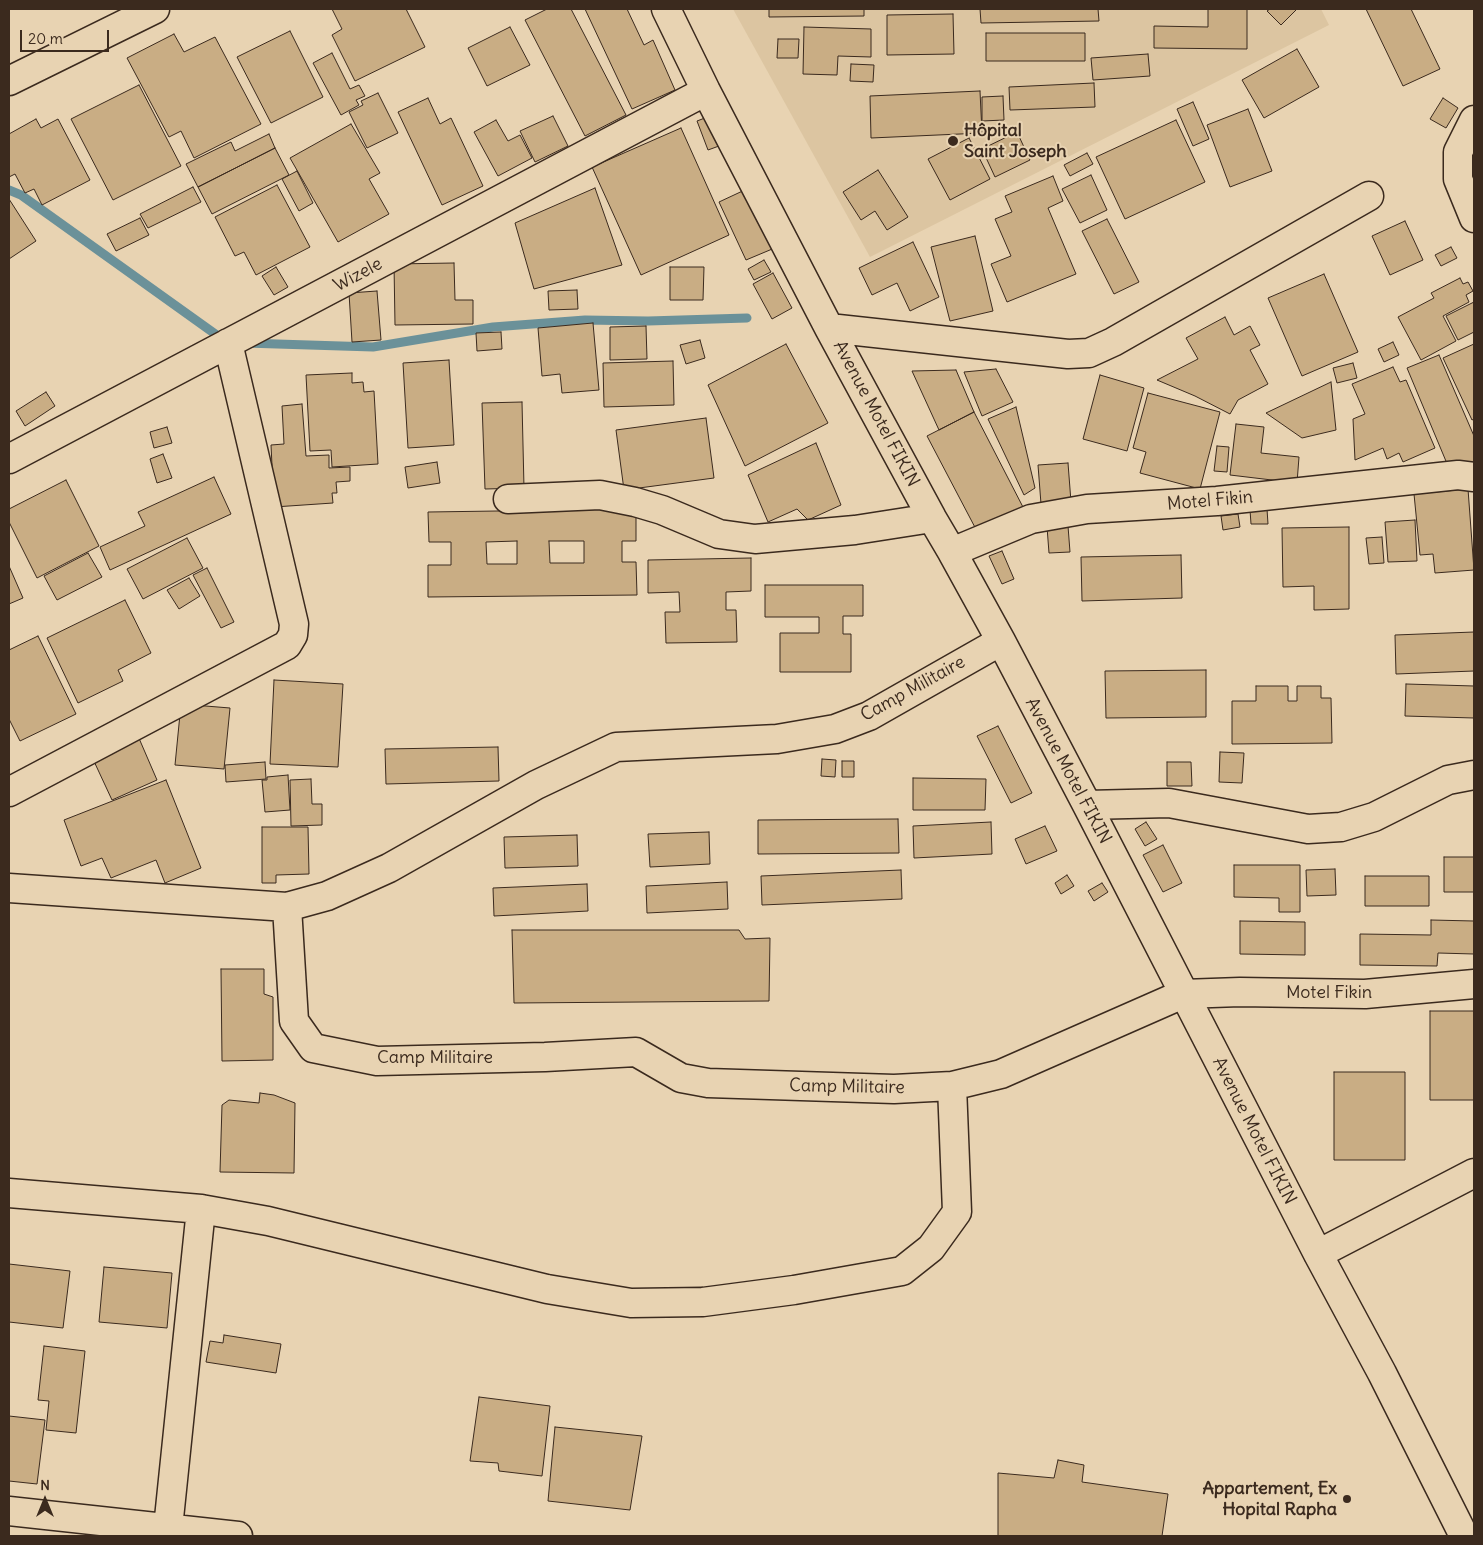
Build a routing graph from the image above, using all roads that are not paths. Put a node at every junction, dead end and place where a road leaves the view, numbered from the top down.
1 (155, 9) edge
2 (666, 9) edge
3 (9, 81) edge
4 (706, 91) junction
5 (1474, 120) edge
6 (1369, 196) dead end
7 (1474, 218) edge
8 (829, 328) junction
9 (228, 343) junction
10 (9, 459) edge
11 (1474, 477) edge
12 (508, 499) dead end
13 (932, 518) junction
14 (952, 552) junction
15 (1001, 641) junction
16 (1474, 775) edge
17 (9, 792) edge
18 (1087, 805) junction
19 (9, 888) edge
20 (287, 907) junction
21 (1474, 984) edge
22 (1184, 994) junction
23 (952, 1086) junction
24 (1474, 1173) edge
25 (9, 1193) edge
26 (201, 1209) junction
27 (1318, 1254) junction
28 (9, 1511) edge
29 (168, 1528) junction
30 (1465, 1528) edge
31 (238, 1536) edge

1 - 3 street
2 - 4 street, Avenue Motel FIKIN
4 - 8 street, Avenue Motel FIKIN
4 - 9 street, Wizele
5 - 7 street
6 - 8 street
8 - 13 street, Avenue Motel FIKIN
9 - 10 street, Wizele
9 - 17 street
11 - 14 street, Motel Fikin
12 - 13 street
13 - 14 street, Avenue Motel FIKIN
14 - 15 street, Avenue Motel FIKIN
15 - 18 street, Avenue Motel FIKIN
15 - 20 street, Camp Militaire
16 - 18 street
18 - 22 street, Avenue Motel FIKIN
19 - 20 street
20 - 23 street, Camp Militaire
21 - 22 street, Motel Fikin
22 - 23 street, Camp Militaire
22 - 27 street, Avenue Motel FIKIN
23 - 26 street
24 - 27 street
25 - 26 street
26 - 29 street
27 - 30 street, Avenue Motel FIKIN
28 - 29 street
29 - 31 street

